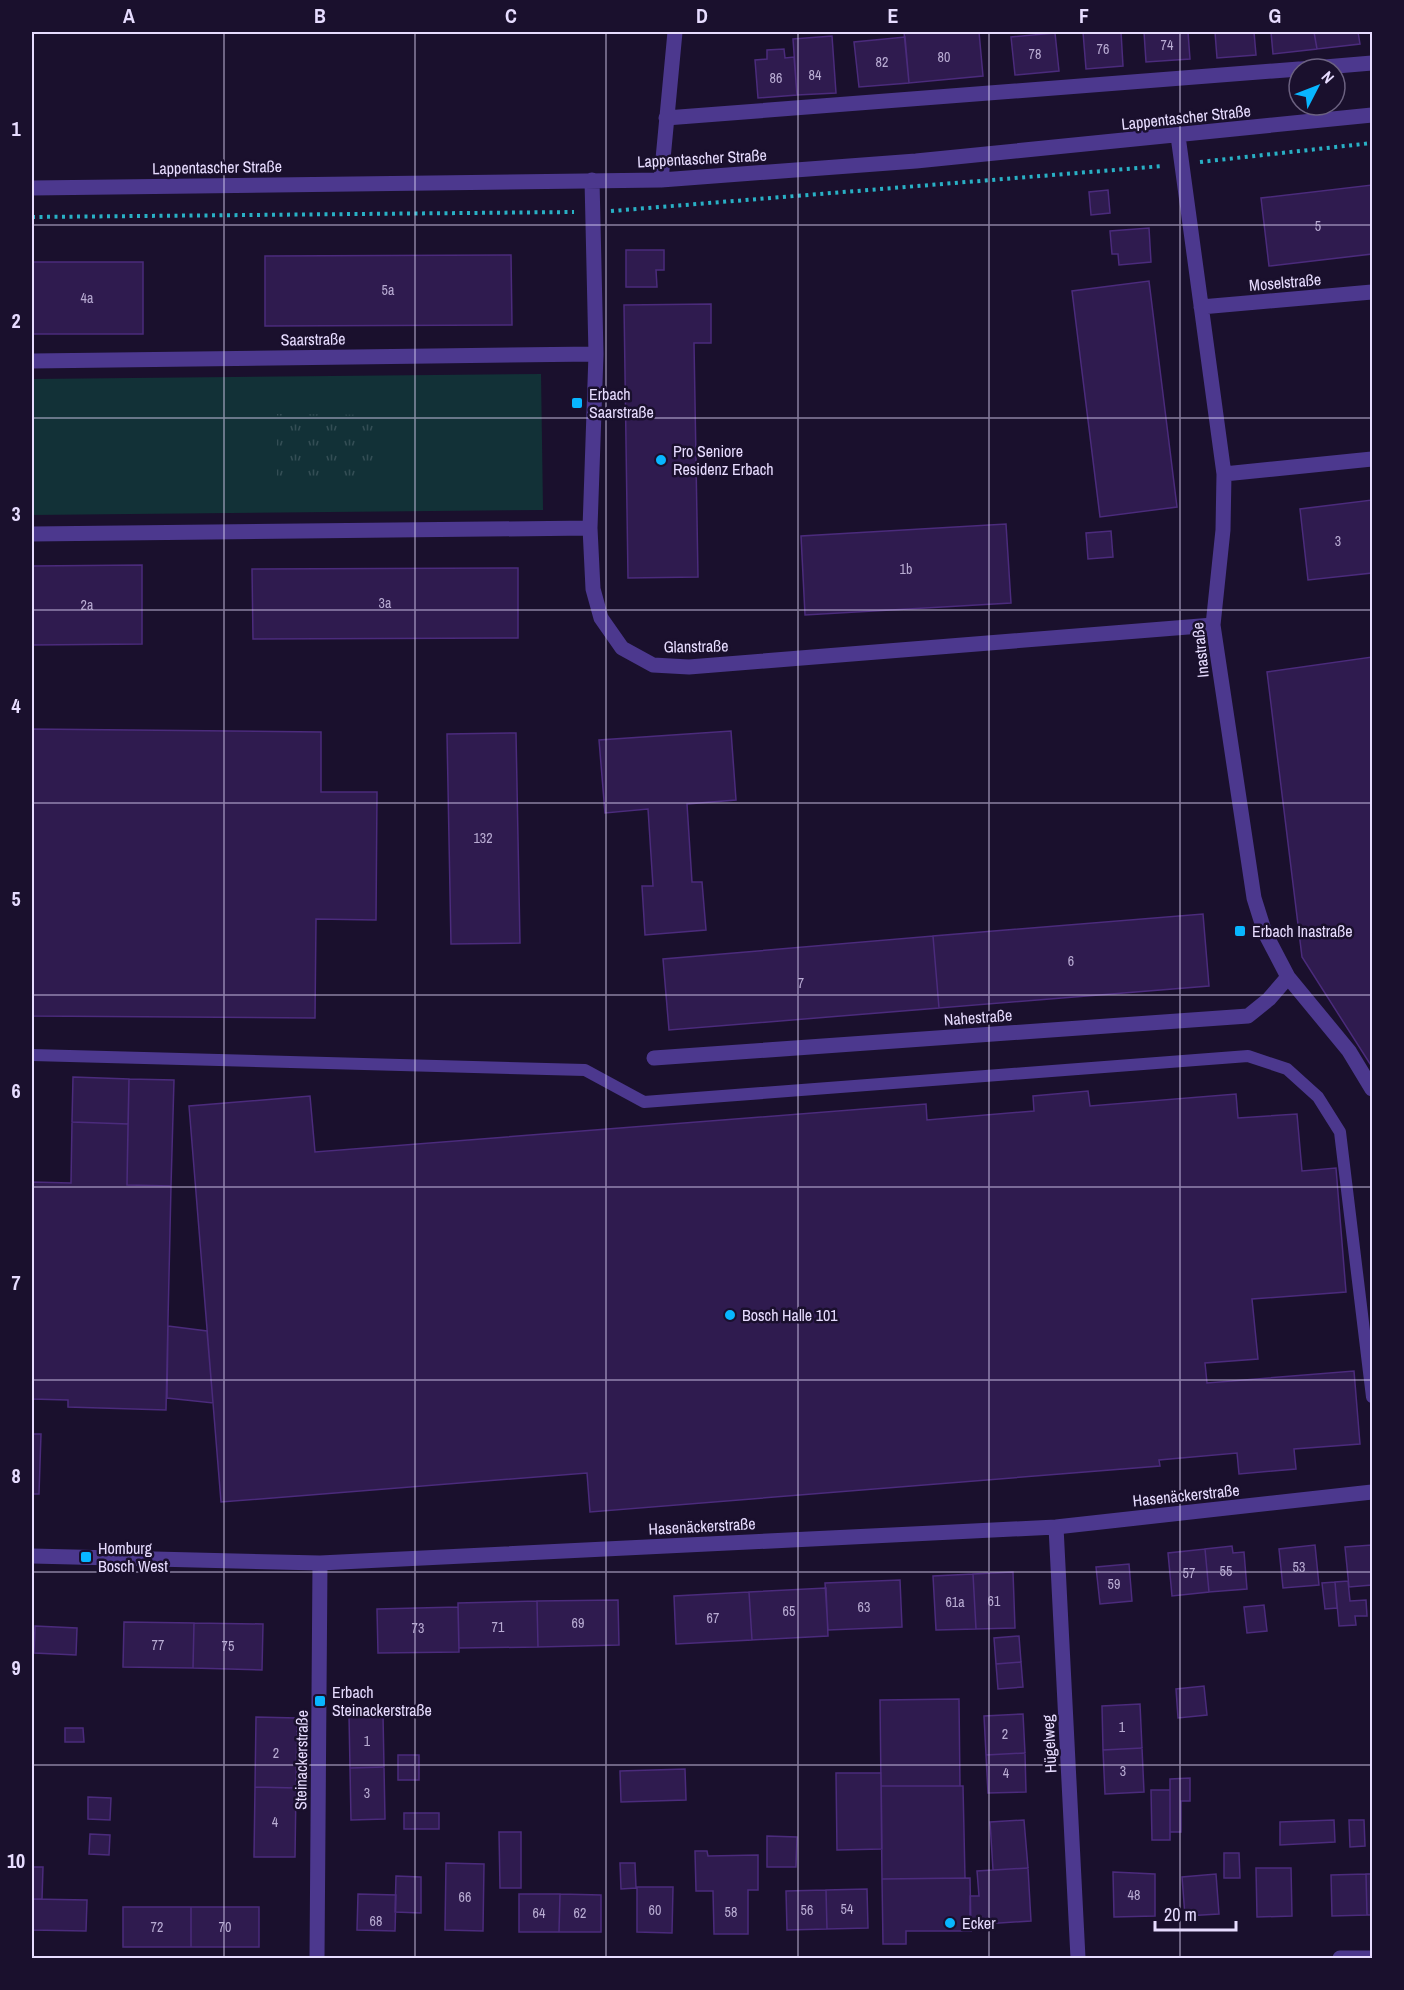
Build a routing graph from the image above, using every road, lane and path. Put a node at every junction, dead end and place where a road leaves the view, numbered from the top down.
1 (675, 32) edge
2 (1372, 63) edge
3 (1347, 65) edge
4 (1287, 70) edge
5 (1372, 115) edge
6 (666, 118) junction
7 (1178, 136) junction
8 (592, 180) junction
9 (661, 180) junction
10 (32, 188) edge
11 (1372, 292) edge
12 (1201, 307) junction
13 (596, 354) junction
14 (32, 361) edge
15 (1372, 459) edge
16 (1224, 474) junction
17 (590, 528) junction
18 (32, 534) edge
19 (1214, 625) junction
20 (1288, 977) junction
21 (32, 1055) edge
22 (654, 1058) dead end
23 (1372, 1089) edge
24 (1372, 1397) edge
25 (1372, 1492) edge
26 (1056, 1527) junction
27 (32, 1556) edge
28 (320, 1563) junction
29 (1372, 1958) edge
30 (317, 1959) edge
31 (1078, 1959) edge
32 (1340, 1959) edge

1 - 6 street
2 - 3 street
4 - 6 street
5 - 7 street, Lappentascher Straße
6 - 9 street
7 - 9 street, Lappentascher Straße
7 - 12 street, Inastraße
8 - 9 street, Lappentascher Straße
8 - 10 street, Lappentascher Straße
8 - 13 street, Glanstraße
11 - 12 street, Moselstraße
12 - 16 street, Inastraße
13 - 14 street, Saarstraße
13 - 17 street, Glanstraße
15 - 16 street
16 - 19 street, Inastraße
17 - 18 street
17 - 19 street, Glanstraße
19 - 20 street, Inastraße
20 - 22 street, Nahestraße
20 - 23 street, Inastraße
21 - 24 lane
25 - 26 street, Hasenäckerstraße
26 - 28 street, Hasenäckerstraße
26 - 31 street, Hügelweg
27 - 28 street, Hasenäckerstraße
28 - 30 street, Steinackerstraße
29 - 32 street

